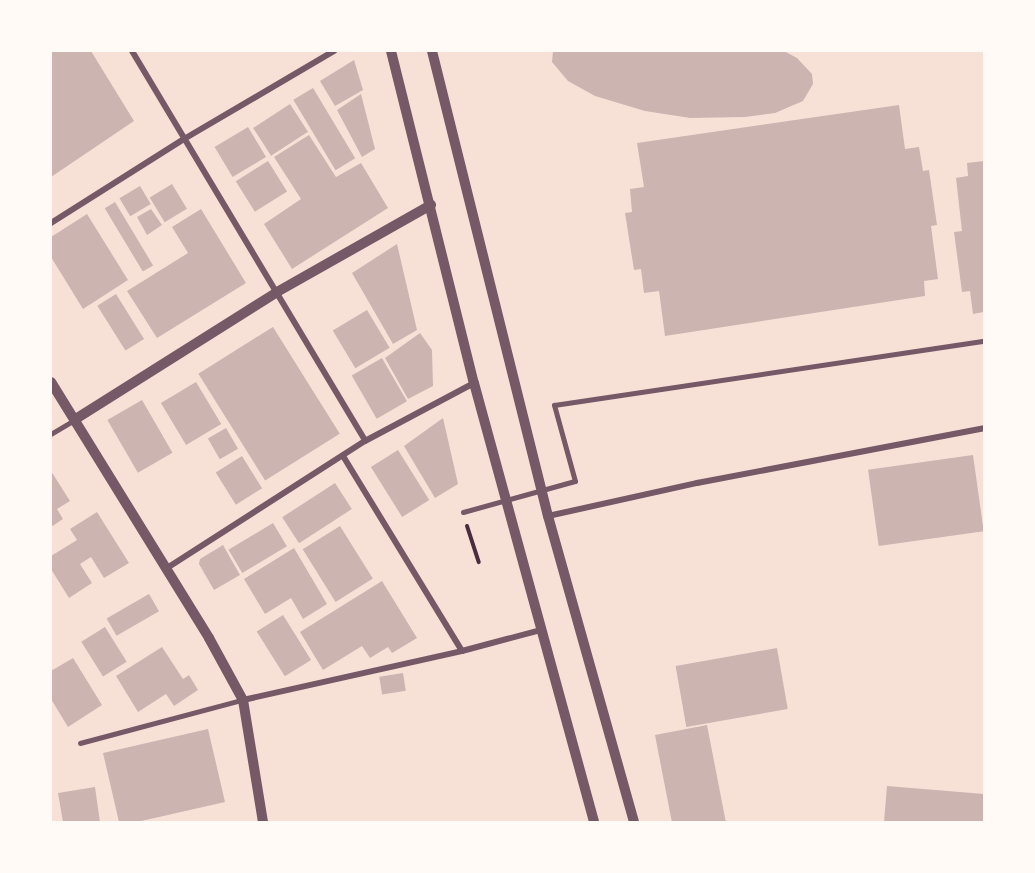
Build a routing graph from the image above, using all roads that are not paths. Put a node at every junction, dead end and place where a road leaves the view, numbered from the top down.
1 (132, 51) edge
2 (334, 51) edge
3 (391, 51) edge
4 (432, 51) edge
5 (184, 139) junction
6 (431, 206) junction
7 (51, 223) edge
8 (277, 292) junction
9 (981, 341) dead end
10 (51, 382) edge
11 (474, 383) junction
12 (74, 420) junction
13 (984, 428) edge
14 (51, 434) edge
15 (365, 441) junction
16 (343, 456) junction
17 (463, 512) road end
18 (548, 516) junction
19 (167, 568) junction
20 (541, 630) junction
21 (462, 651) junction
22 (243, 700) junction
23 (80, 742) dead end
24 (263, 822) edge
25 (594, 822) edge
26 (634, 822) edge

1 - 5 street
2 - 5 street
3 - 6 street
4 - 18 street
5 - 7 street
5 - 8 street
6 - 8 street
6 - 11 street
8 - 12 street
8 - 15 street
9 - 17 street
10 - 12 street
11 - 15 street
11 - 20 street
12 - 14 lane
12 - 19 street
13 - 18 street
15 - 16 street
16 - 19 street
16 - 21 street
18 - 26 street
19 - 22 street
20 - 21 street
20 - 25 street
21 - 22 street
22 - 23 lane
22 - 24 street

